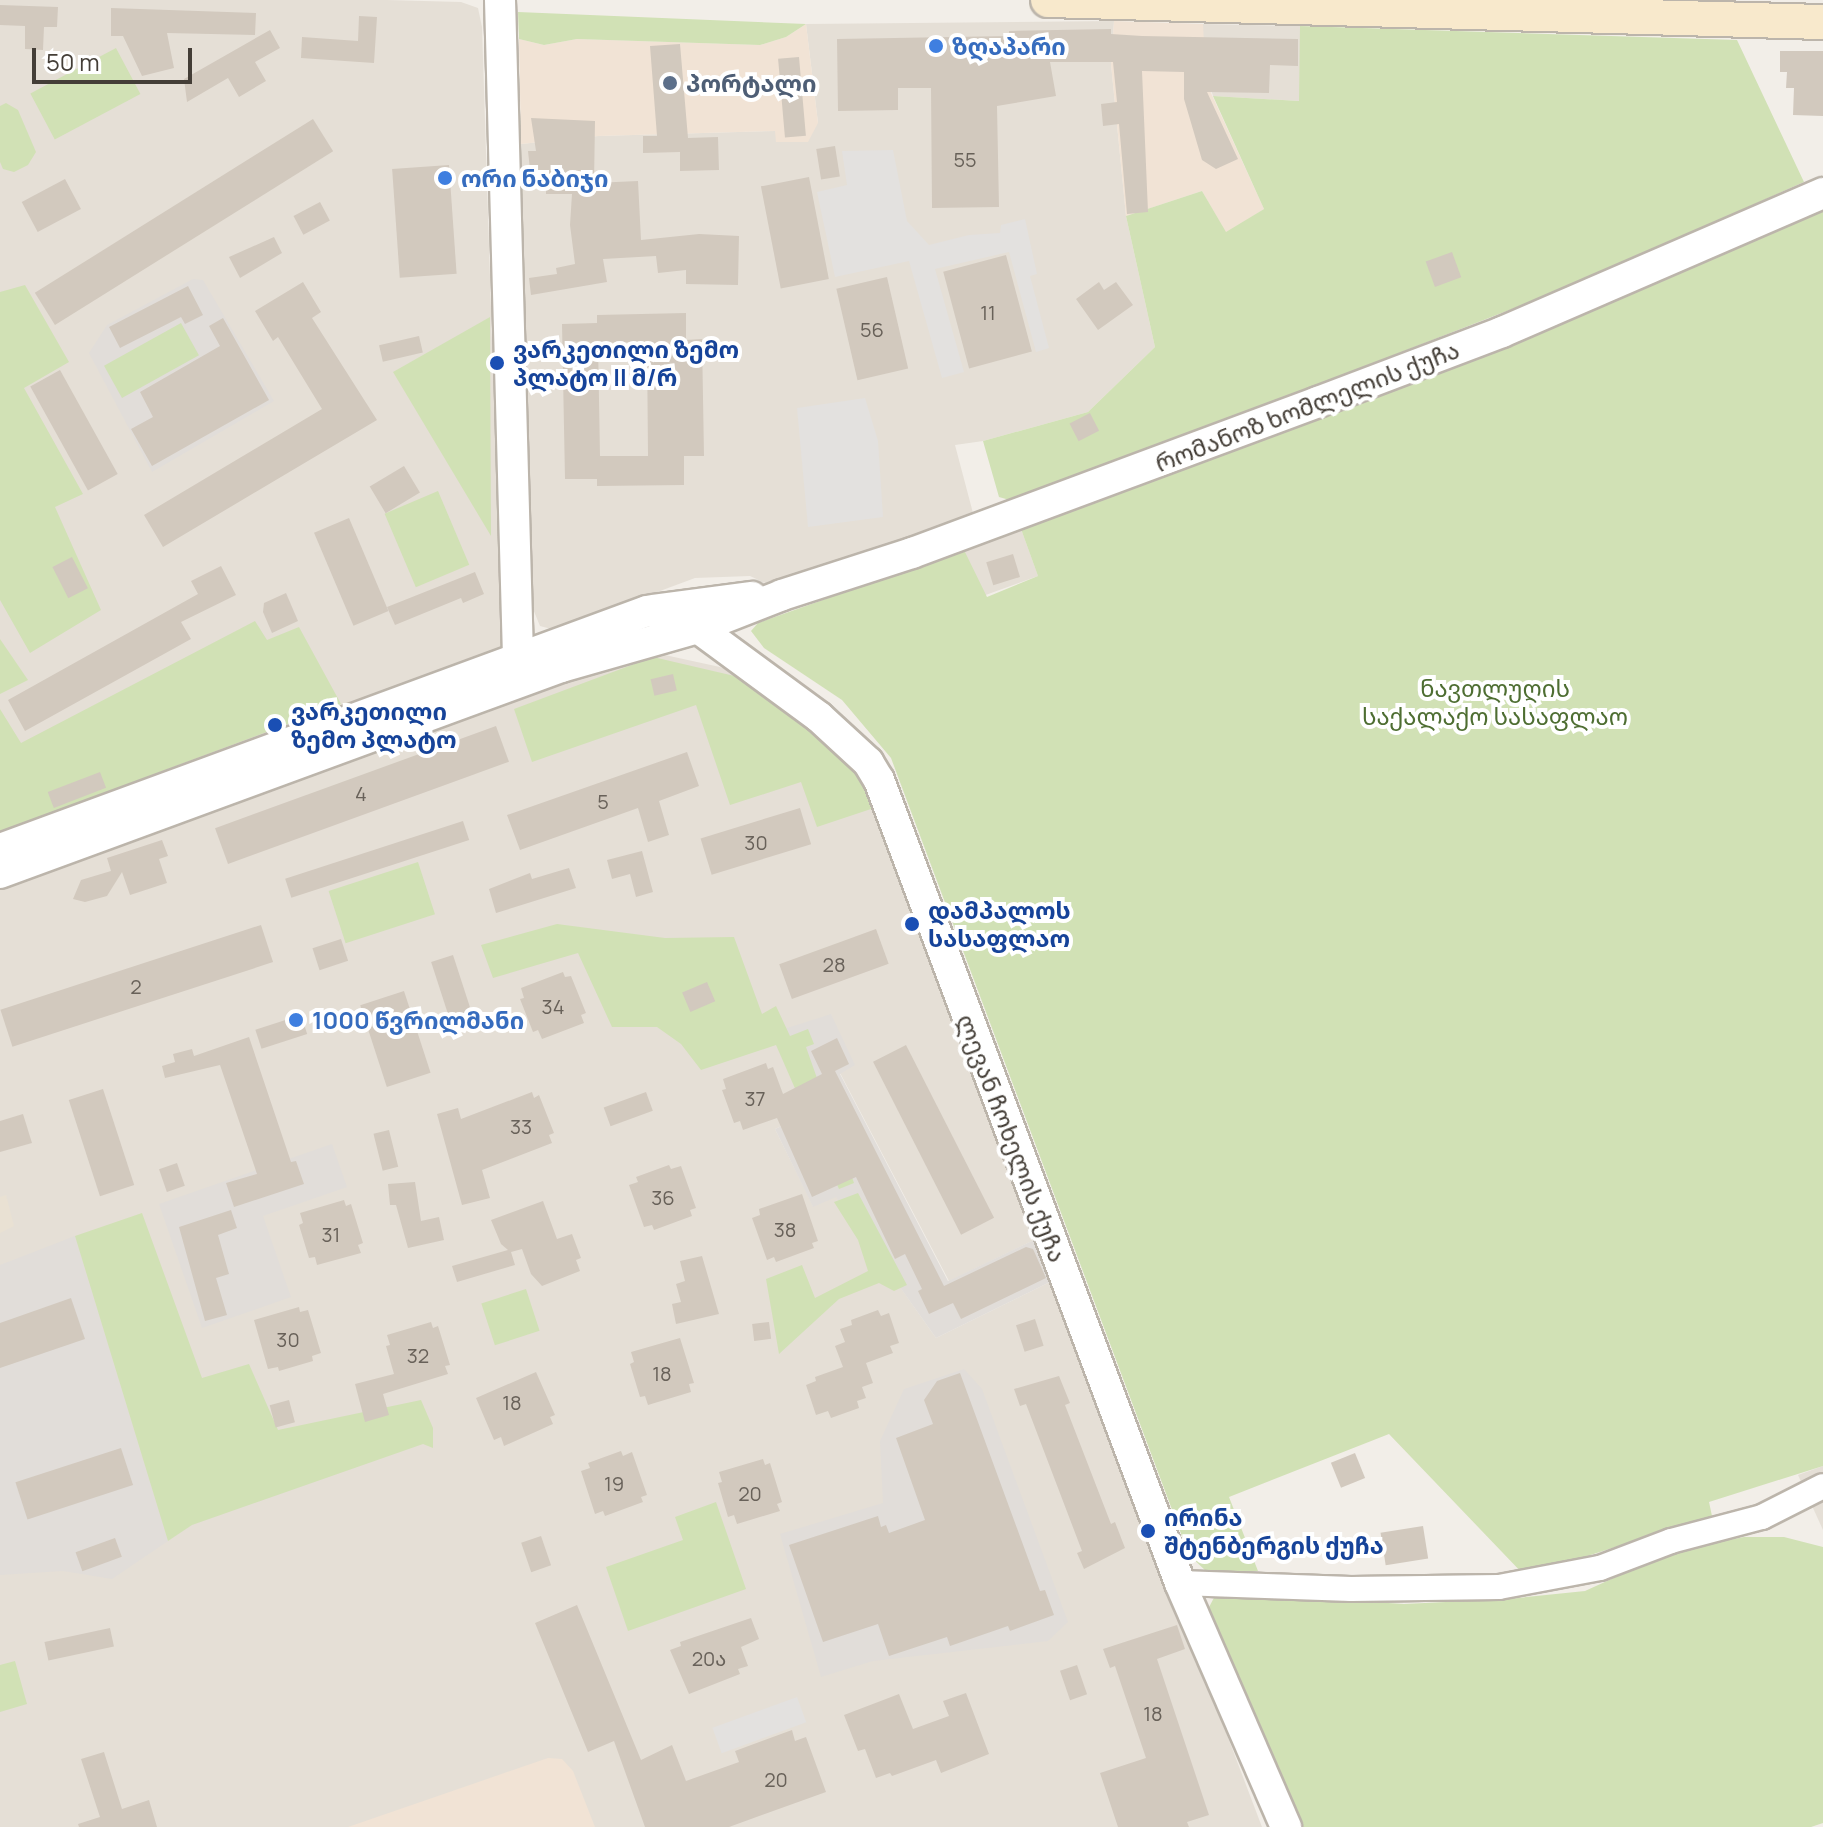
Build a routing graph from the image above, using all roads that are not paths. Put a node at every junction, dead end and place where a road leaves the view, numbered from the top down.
1 (500, 0) edge
2 (1048, 0) edge
3 (1823, 22) edge
4 (1823, 193) edge
5 (782, 595) junction
6 (723, 599) junction
7 (647, 611) junction
8 (698, 628) junction
9 (522, 668) junction
10 (0, 849) edge
11 (0, 873) edge
12 (1823, 1486) edge
13 (1180, 1583) junction
14 (1251, 1753) junction
15 (1269, 1827) edge
16 (1286, 1827) edge

1 - 9 street
2 - 3 main road
4 - 5 street, რომანოზ ხომლელის ქუჩა
5 - 6 street, რომანოზ ხომლელის ქუჩა
5 - 8 street, რომანოზ ხომლელის ქუჩა
6 - 7 street, რომანოზ ხომლელის ქუჩა
6 - 8 street
7 - 8 street
7 - 9 street, რომანოზ ხომლელის ქუჩა
8 - 9 street, რომანოზ ხომლელის ქუჩა
8 - 13 street, ლევან ჩოხელის ქუჩა
9 - 10 street, რომანოზ ხომლელის ქუჩა
9 - 11 street, რომანოზ ხომლელის ქუჩა
12 - 13 street
13 - 14 street, ლევან ჩოხელის ქუჩა
14 - 15 street, ლევან ჩოხელის ქუჩა
14 - 16 street, ლევან ჩოხელის ქუჩა

